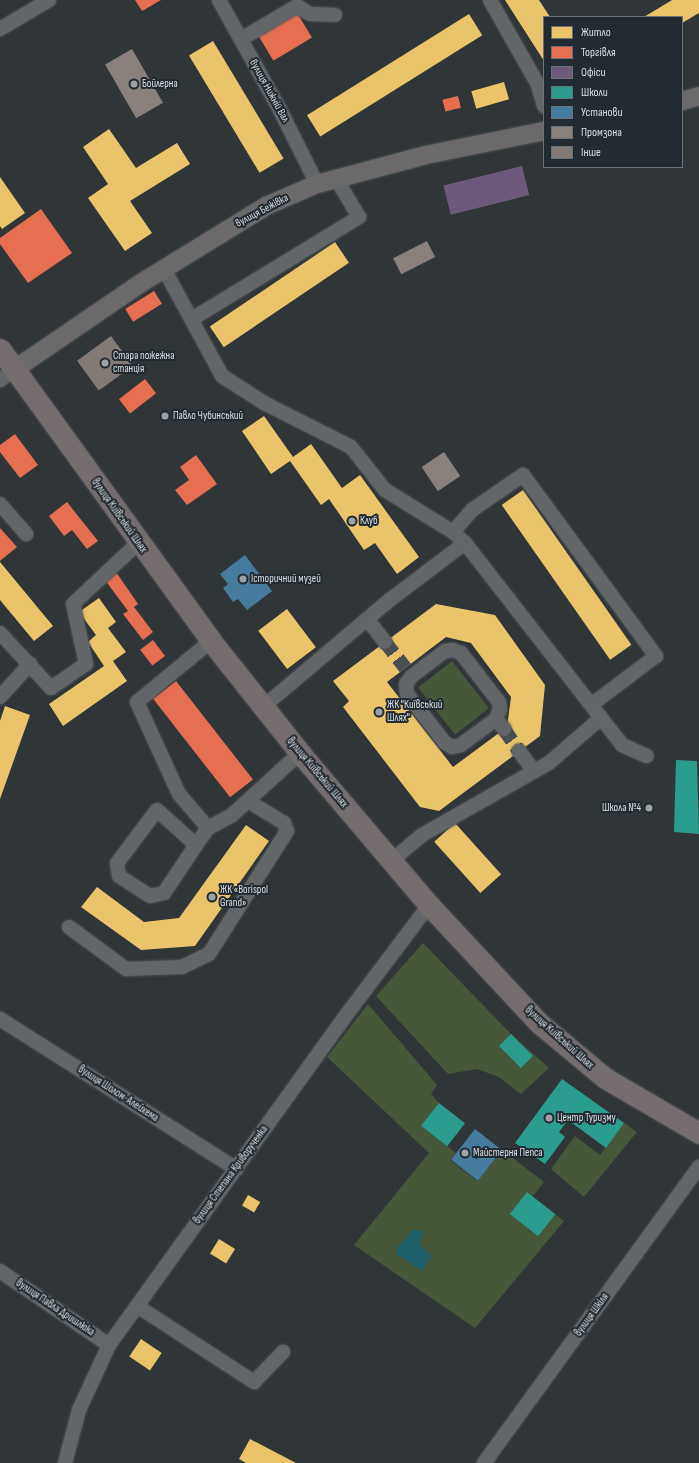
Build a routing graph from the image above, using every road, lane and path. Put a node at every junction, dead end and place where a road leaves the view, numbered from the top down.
1 (49, 0) edge
2 (218, 0) edge
3 (490, 0) edge
4 (335, 15) dead end
5 (0, 29) edge
6 (241, 39) junction
7 (699, 96) edge
8 (683, 101) edge
9 (543, 102) edge
10 (543, 131) edge
11 (337, 180) junction
12 (316, 184) junction
13 (164, 269) junction
14 (192, 319) junction
15 (0, 348) edge
16 (7, 375) edge
17 (0, 504) edge
18 (453, 532) junction
19 (26, 534) dead end
20 (138, 543) junction
21 (465, 543) junction
22 (367, 619) junction
23 (0, 633) edge
24 (211, 641) junction
25 (385, 642) tunnel mouth
26 (30, 664) junction
27 (0, 697) edge
28 (591, 705) junction
29 (263, 707) junction
30 (601, 718) junction
31 (500, 724) joint
32 (519, 751) tunnel mouth
33 (300, 753) junction
34 (647, 756) dead end
35 (534, 771) junction
36 (248, 801) junction
37 (208, 828) junction
38 (196, 845) junction
39 (390, 861) junction
40 (429, 905) junction
41 (69, 927) dead end
42 (0, 1019) edge
43 (699, 1137) edge
44 (699, 1167) edge
45 (236, 1169) junction
46 (0, 1271) edge
47 (137, 1306) junction
48 (109, 1345) junction
49 (283, 1352) dead end
50 (65, 1463) edge
51 (484, 1463) edge

1 - 5 street
2 - 6 street, вулиця Нижній Вал
3 - 9 street
4 - 6 street
6 - 12 street, вулиця Нижній Вал
7 - 8 main road
10 - 11 main road, вулиця Бежівка
11 - 12 main road, вулиця Бежівка
11 - 14 street
12 - 13 main road, вулиця Бежівка
13 - 14 street
13 - 16 main road, вулиця Бежівка
14 - 18 street
15 - 16 highway, вулиця Київський Шлях
16 - 20 highway, вулиця Київський Шлях
17 - 19 street
18 - 21 street
18 - 28 street
20 - 24 highway, вулиця Київський Шлях
20 - 26 street
21 - 22 street
21 - 28 street
22 - 25 street
22 - 29 street
23 - 26 street
24 - 29 highway, вулиця Київський Шлях
24 - 37 street
26 - 27 street
28 - 30 street
29 - 33 highway, вулиця Київський Шлях
30 - 34 street
30 - 35 street
31 - 31 street
32 - 35 street
33 - 36 street
33 - 39 highway, вулиця Київський Шлях
35 - 39 street
36 - 37 street
36 - 41 street
37 - 38 street
38 - 38 street
39 - 40 highway, вулиця Київський Шлях
40 - 43 highway, вулиця Київський Шлях
40 - 45 street, вулиця Степана Криворученка
42 - 45 street, вулиця Шолом-Алейхема
44 - 51 street, вулиця Шкіля
45 - 47 street, вулиця Степана Криворученка
46 - 48 street, вулиця Павла Дришлюка
47 - 48 street, вулиця Степана Криворученка
47 - 49 street
48 - 50 street, вулиця Степана Криворученка

